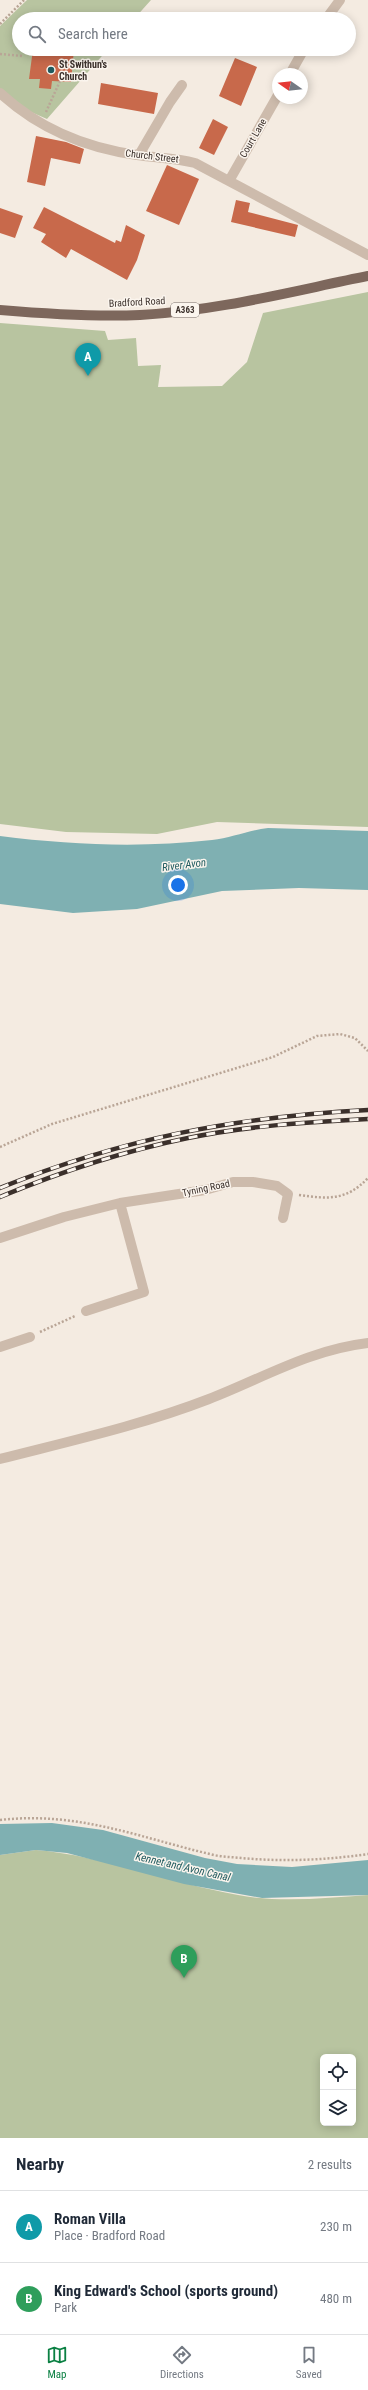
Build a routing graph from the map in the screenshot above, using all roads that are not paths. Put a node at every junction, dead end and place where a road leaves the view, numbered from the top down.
1 (340, 0) edge
2 (331, 12) edge
3 (300, 56) edge
4 (293, 68) edge
5 (182, 85) dead end
6 (0, 93) edge
7 (273, 104) edge
8 (139, 155) junction
9 (229, 181) junction
10 (368, 255) edge
11 (368, 276) edge
12 (0, 310) edge
13 (120, 1203) junction
14 (283, 1218) dead end
15 (0, 1238) edge
16 (86, 1311) road end
17 (30, 1337) road end
18 (368, 1343) edge
19 (0, 1347) edge
20 (0, 1459) edge

1 - 2 street
3 - 4 street
5 - 8 street
6 - 8 street, Church Street
7 - 9 street, Court Lane
8 - 9 street, Church Street
9 - 10 street, Church Street
11 - 12 main road, Bradford Road / A363
13 - 14 street, Tyning Road
13 - 15 street, Tyning Road
13 - 16 street
17 - 19 street
18 - 20 street

